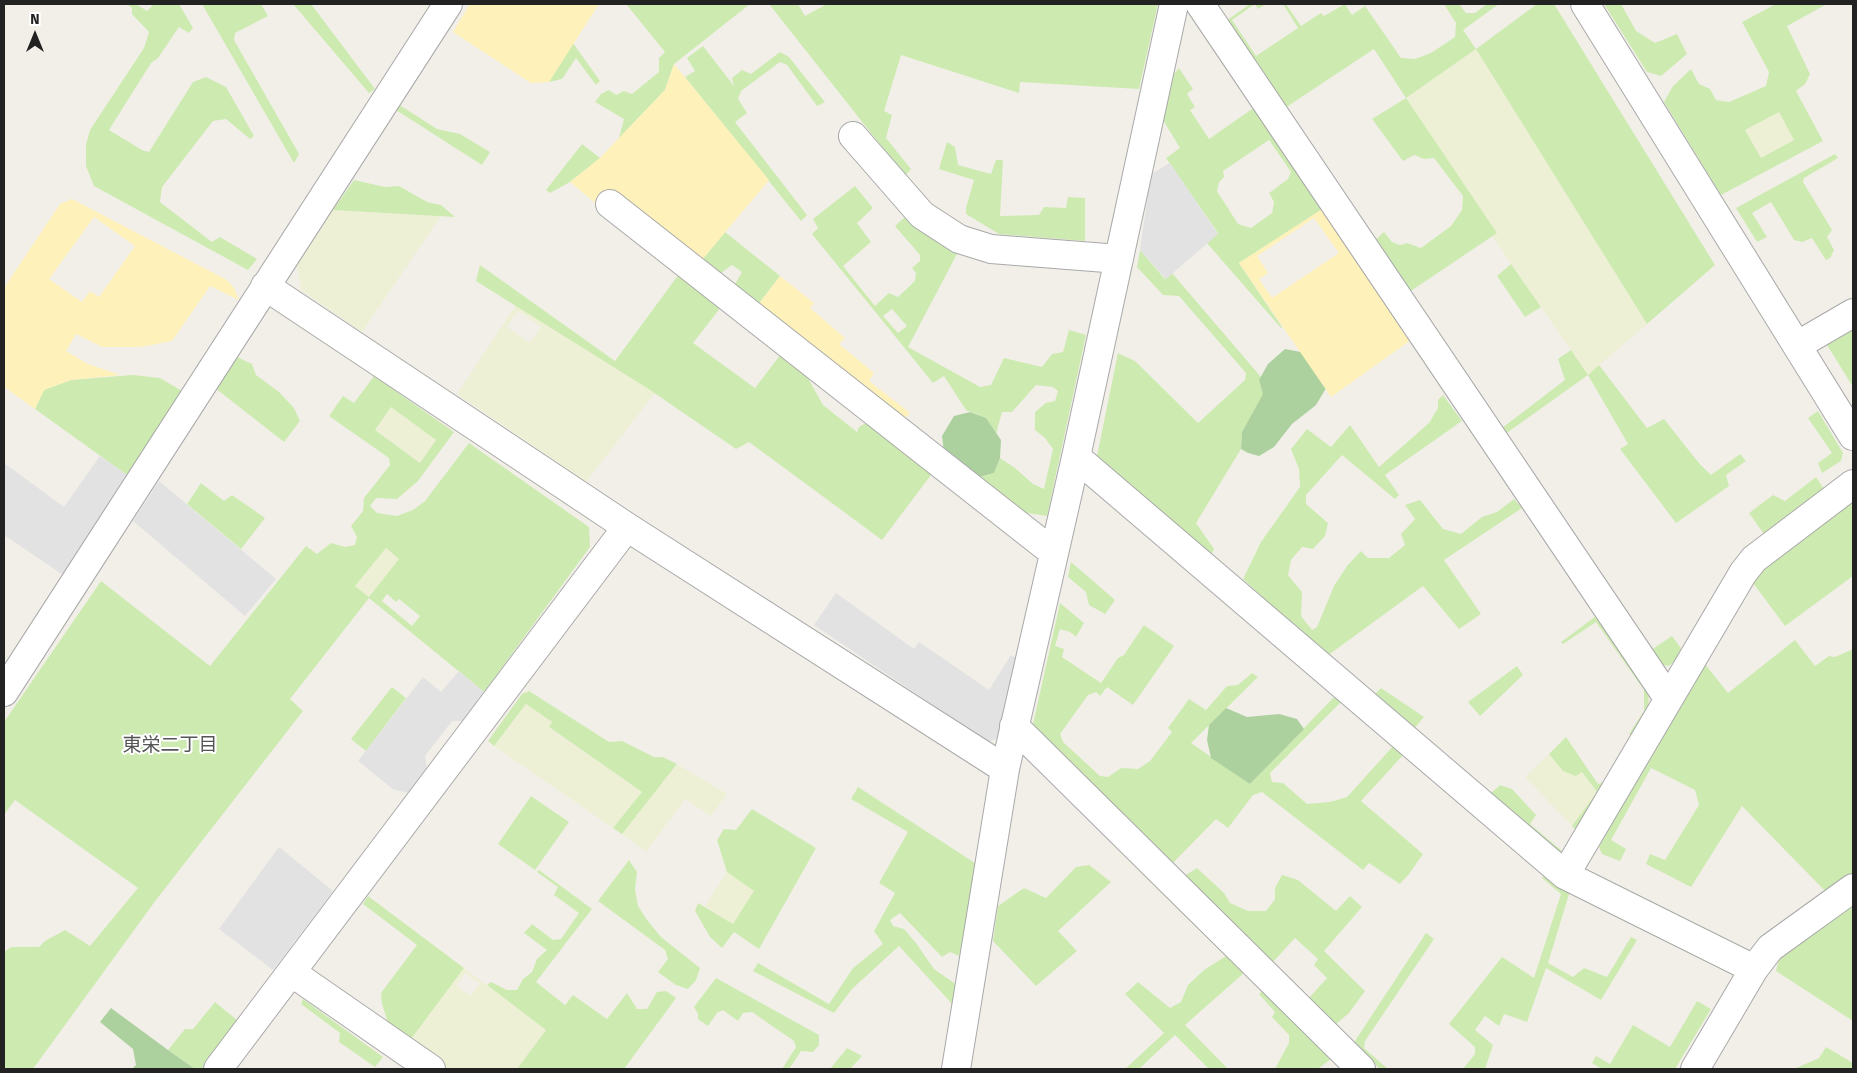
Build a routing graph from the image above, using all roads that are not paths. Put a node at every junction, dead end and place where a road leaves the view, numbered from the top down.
1 (448, 4) edge
2 (1174, 4) edge
3 (1200, 4) edge
4 (1585, 4) edge
5 (853, 136) dead end
6 (610, 204) dead end
7 (1119, 259) junction
8 (265, 286) junction
9 (1853, 313) edge
10 (1798, 345) junction
11 (1853, 436) edge
12 (1076, 457) junction
13 (1853, 484) edge
14 (628, 527) junction
15 (1054, 553) junction
16 (4, 692) edge
17 (1668, 698) junction
18 (1014, 726) junction
19 (1006, 769) junction
20 (1565, 875) junction
21 (1853, 888) edge
22 (1754, 969) junction
23 (291, 972) junction
24 (218, 1069) edge
25 (431, 1069) edge
26 (956, 1069) edge
27 (1361, 1069) edge
28 (1695, 1069) edge

1 - 8 street
2 - 7 street
3 - 17 street
4 - 10 street
5 - 7 street
6 - 15 street
7 - 12 street
8 - 14 street
8 - 16 street
9 - 10 street
10 - 11 street
12 - 15 street
12 - 20 street
13 - 17 street
14 - 19 street
14 - 23 street
15 - 18 street
17 - 20 street
18 - 19 street
18 - 27 street
19 - 26 street
20 - 22 street
21 - 22 street
22 - 28 street
23 - 24 street
23 - 25 street

